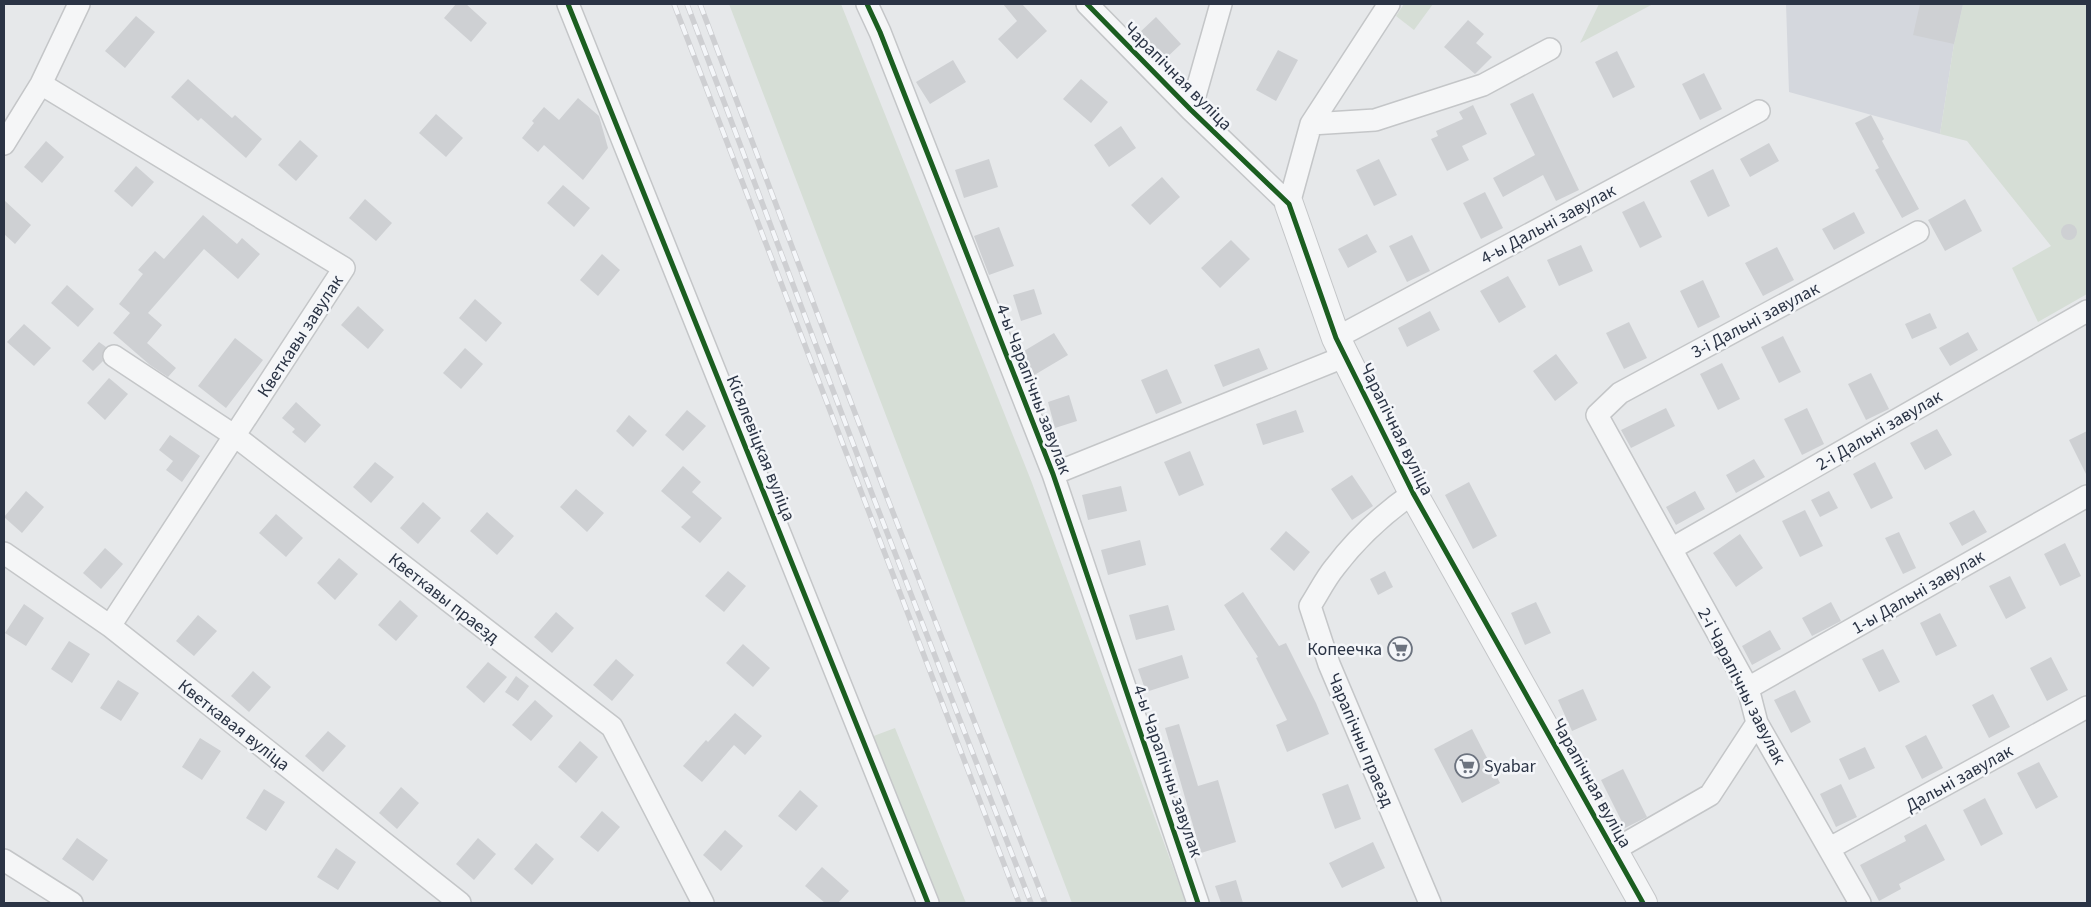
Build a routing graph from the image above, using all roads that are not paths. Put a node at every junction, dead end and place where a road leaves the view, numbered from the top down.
1 (79, 4) edge
2 (568, 4) edge
3 (866, 4) edge
4 (1087, 4) edge
5 (1221, 4) edge
6 (1389, 4) edge
7 (1550, 49) dead end
8 (41, 84) junction
9 (1191, 110) junction
10 (1759, 111) dead end
11 (1311, 124) junction
12 (4, 144) edge
13 (1289, 204) junction
14 (1918, 232) dead end
15 (2087, 311) edge
16 (1341, 347) junction
17 (114, 356) dead end
18 (1597, 415) joint
19 (235, 436) junction
20 (1052, 474) junction
21 (1413, 493) junction
22 (2087, 496) edge
23 (1671, 549) junction
24 (4, 553) edge
25 (110, 626) junction
26 (1748, 688) junction
27 (2087, 707) edge
28 (1758, 723) junction
29 (1830, 848) junction
30 (1614, 850) junction
31 (4, 860) edge
32 (72, 903) edge
33 (460, 903) edge
34 (703, 903) edge
35 (928, 903) edge
36 (1198, 903) edge
37 (1430, 903) edge
38 (1643, 903) edge
39 (1860, 903) edge

1 - 8 street
2 - 35 street, Кісялевіцкая вуліца
3 - 20 street, 4-ы Чарапічны завулак
4 - 9 street, Чарапічная вуліца
5 - 9 street
6 - 11 street
7 - 11 street
8 - 12 street
8 - 19 street, Кветкавы завулак
9 - 13 street, Чарапічная вуліца
10 - 16 street, 4-ы Дальні завулак
11 - 13 street
13 - 16 street, Чарапічная вуліца
14 - 18 street, 3-і Дальні завулак
15 - 23 street, 2-і Дальні завулак
16 - 20 street, 4-ы Чарапічны завулак
16 - 21 street, Чарапічная вуліца
17 - 19 street, Кветкавы праезд
18 - 23 street, 2-і Чарапічны завулак
19 - 25 street, Кветкавы завулак
19 - 34 street, Кветкавы праезд
20 - 36 street, 4-ы Чарапічны завулак
21 - 30 street, Чарапічная вуліца
21 - 37 street, Чарапічны праезд
22 - 26 street, 1-ы Дальні завулак
23 - 26 street, 2-і Чарапічны завулак
24 - 25 street, Кветкавая вуліца
25 - 33 street, Кветкавая вуліца
26 - 28 street, 2-і Чарапічны завулак
27 - 29 street, Дальні завулак
28 - 29 street, 2-і Чарапічны завулак
28 - 30 street
29 - 39 street, 2-і Чарапічны завулак
30 - 38 street, Чарапічная вуліца
31 - 32 street

